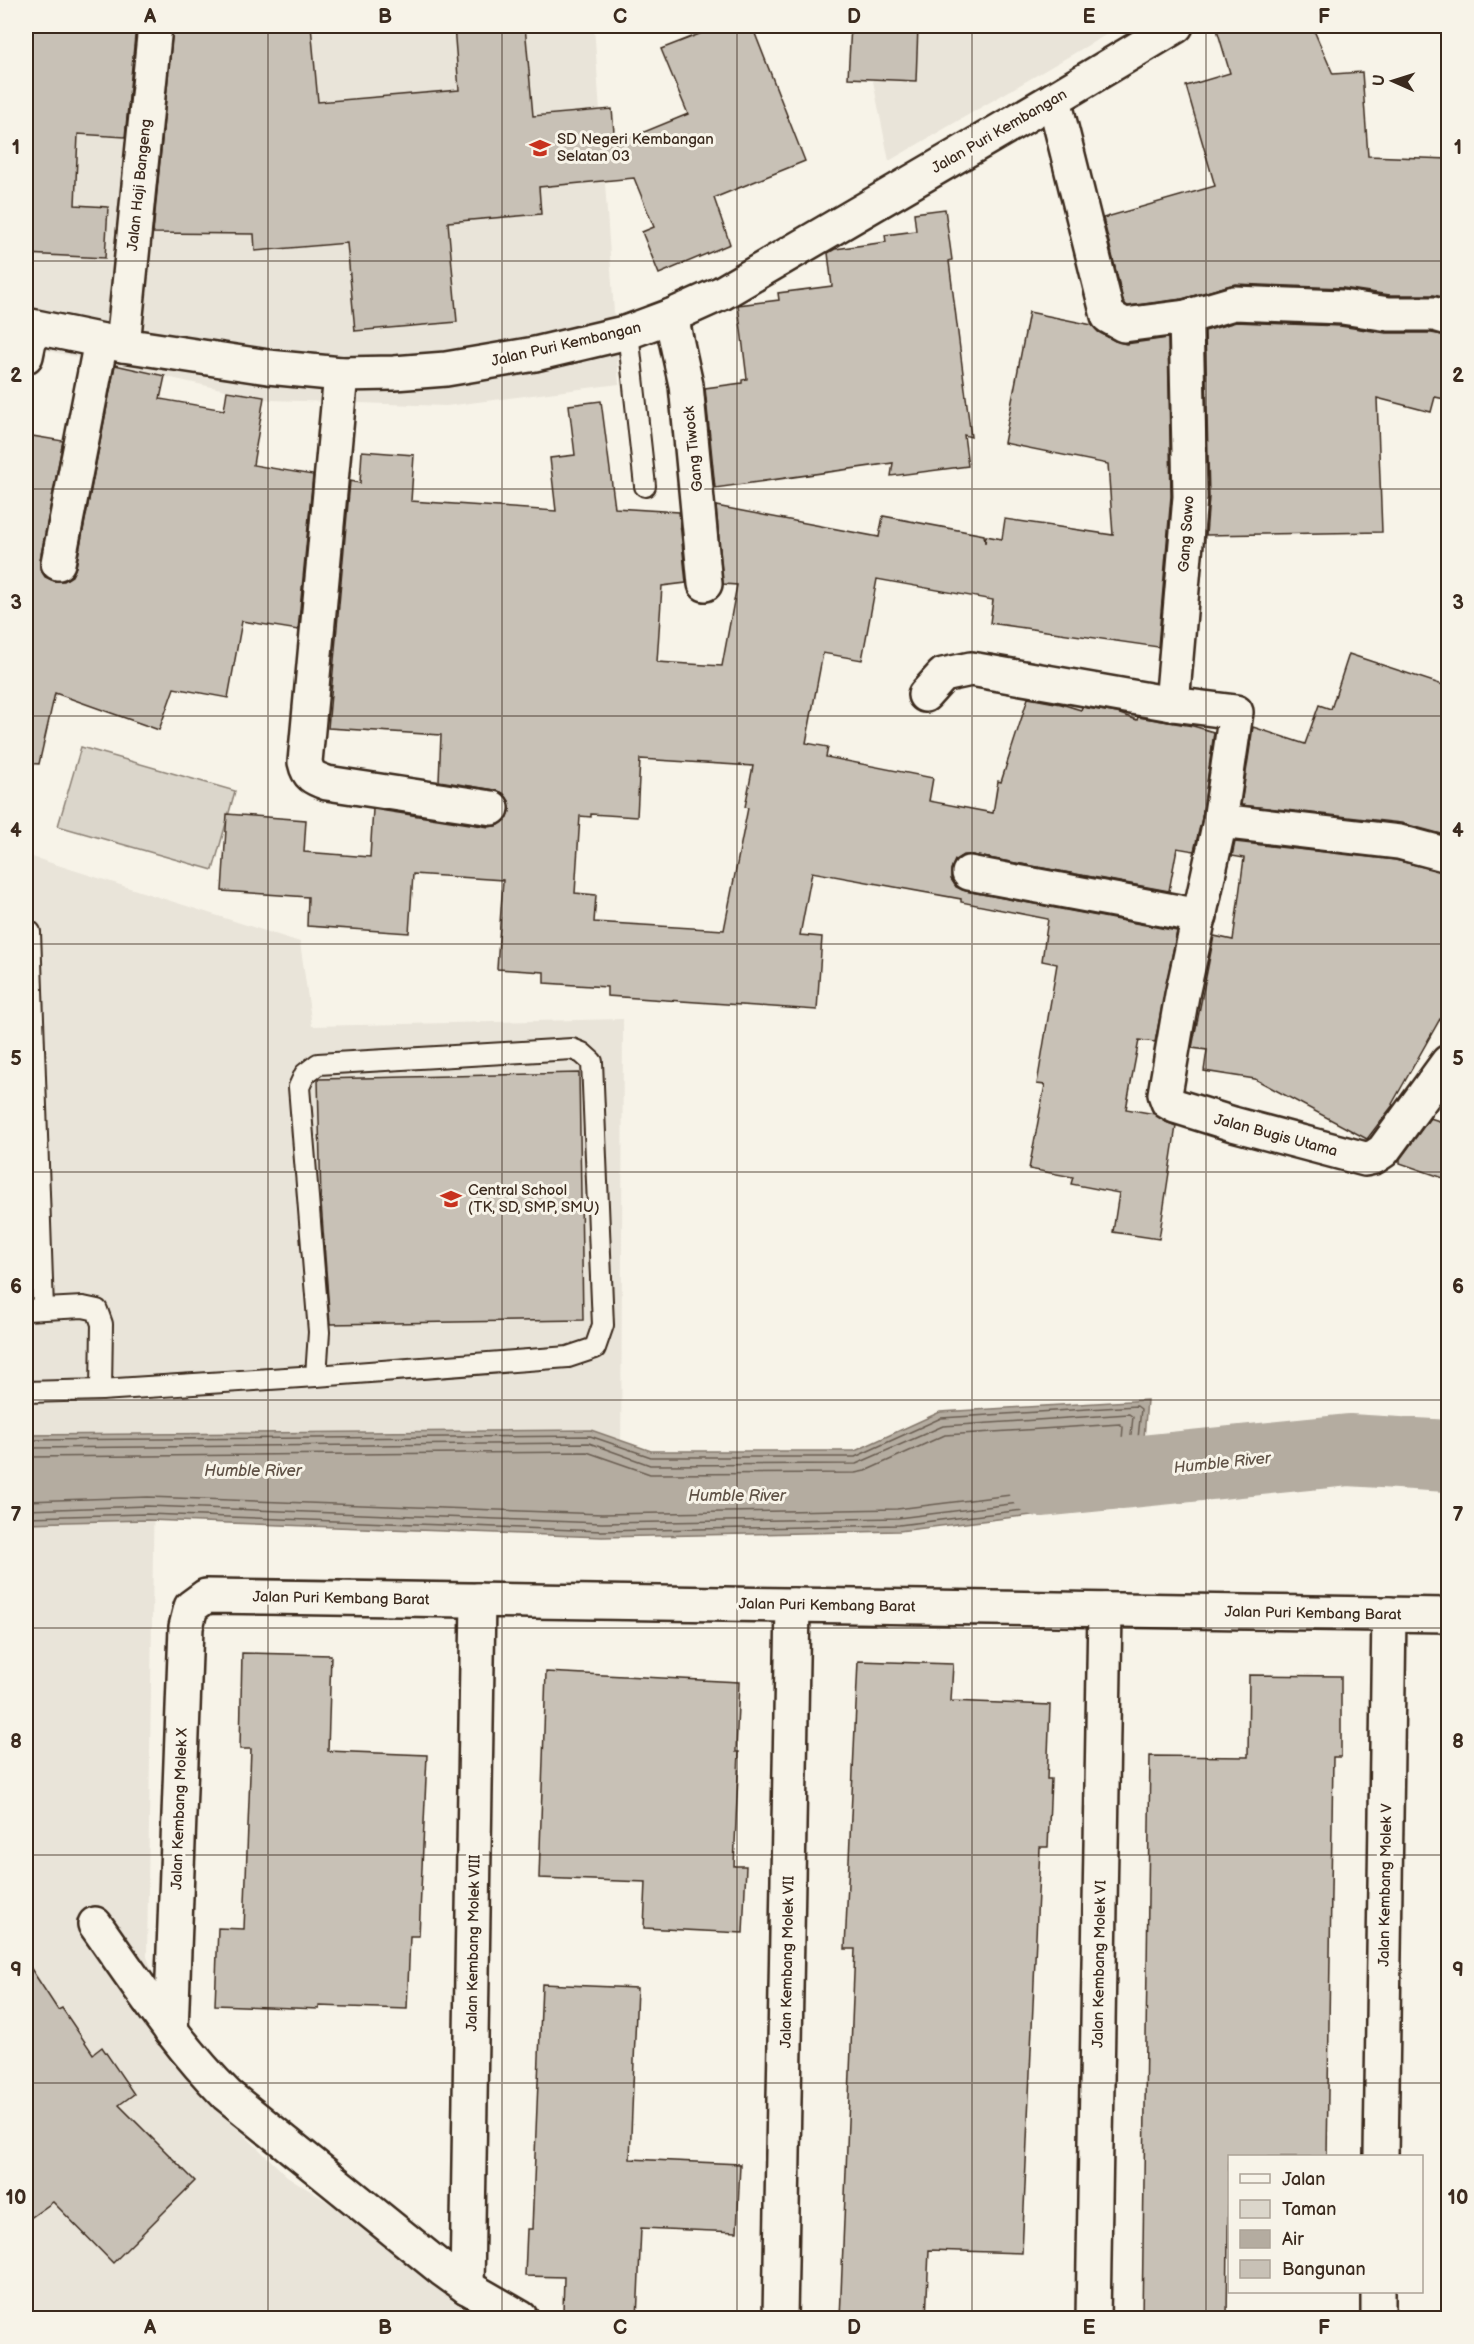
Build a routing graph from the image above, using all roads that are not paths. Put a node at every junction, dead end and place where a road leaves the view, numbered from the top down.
1 (155, 26) edge
2 (1176, 26) edge
3 (1054, 99) junction
4 (671, 316) junction
5 (1186, 317) junction
6 (1449, 318) edge
7 (628, 332) junction
8 (28, 336) edge
9 (112, 343) junction
10 (342, 374) junction
11 (645, 486) dead end
12 (58, 563) dead end
13 (705, 584) dead end
14 (925, 695) dead end
15 (1172, 704) junction
16 (492, 808) dead end
17 (1220, 821) junction
18 (1449, 855) edge
19 (969, 873) dead end
20 (1200, 916) junction
21 (30, 932) dead end
22 (1449, 1062) edge
23 (34, 1310) edge
24 (316, 1376) junction
25 (101, 1390) junction
26 (26, 1392) edge
27 (206, 1596) joint
28 (478, 1600) junction
29 (793, 1605) junction
30 (1105, 1610) junction
31 (1389, 1614) junction
32 (1449, 1615) edge
33 (95, 1924) dead end
34 (171, 2031) junction
35 (1381, 2155) edge
36 (468, 2287) junction
37 (1378, 2293) edge
38 (521, 2319) edge
39 (780, 2319) edge
40 (1093, 2319) edge
41 (1378, 2319) edge

1 - 9 street, Jalan Haji Bangeng
2 - 3 street, Jalan Puri Kembangan
3 - 4 street, Jalan Puri Kembangan
3 - 5 street
4 - 7 street, Jalan Puri Kembangan
4 - 13 street, Gang Tiwock
5 - 6 street
5 - 15 street, Gang Sawo
7 - 10 street, Jalan Puri Kembangan
7 - 11 lane
8 - 9 street, Jalan Puri Kembangan
9 - 10 street, Jalan Puri Kembangan
9 - 12 street, Jalan Haji Bangeng
10 - 16 street
14 - 15 street
15 - 17 street
17 - 18 street
17 - 20 street
19 - 20 street
20 - 22 street, Jalan Bugis Utama
21 - 23 lane
23 - 25 lane
24 - 24 lane
24 - 25 lane
25 - 26 lane
27 - 28 street, Jalan Puri Kembang Barat
27 - 34 street, Jalan Kembang Molek X
28 - 29 street, Jalan Puri Kembang Barat
28 - 36 street, Jalan Kembang Molek VIII
29 - 30 street, Jalan Puri Kembang Barat
29 - 39 street, Jalan Kembang Molek VII
30 - 31 street, Jalan Puri Kembang Barat
30 - 40 street, Jalan Kembang Molek VI
31 - 32 street, Jalan Puri Kembang Barat
31 - 35 street, Jalan Kembang Molek V
33 - 34 street
34 - 36 street
36 - 38 street
37 - 41 street

